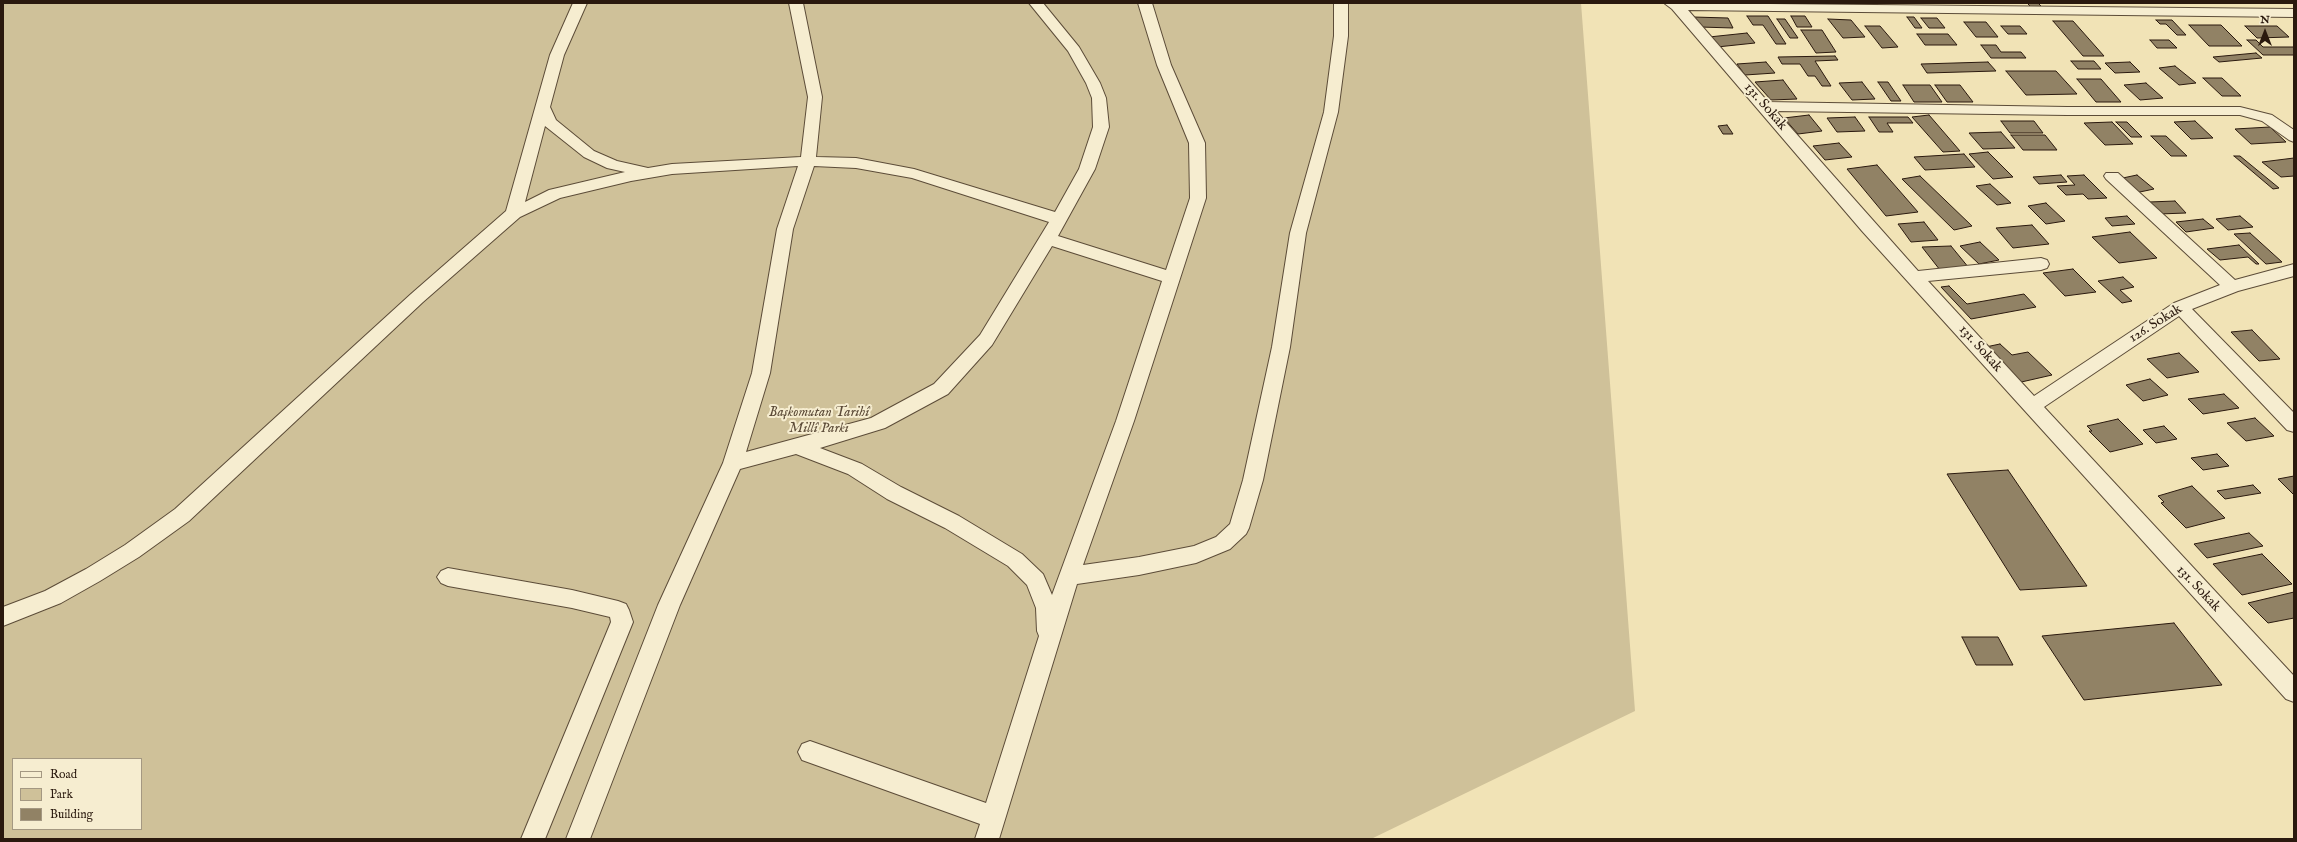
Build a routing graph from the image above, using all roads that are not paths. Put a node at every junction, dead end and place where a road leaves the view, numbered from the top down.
1 (580, 3) edge
2 (796, 3) edge
3 (1036, 3) edge
4 (1145, 3) edge
5 (1341, 3) edge
6 (1674, 4) edge
7 (2145, 7) edge
8 (2294, 13) edge
9 (542, 106) junction
10 (1764, 106) junction
11 (2294, 137) edge
12 (808, 161) junction
13 (649, 173) junction
14 (2112, 176) dead end
15 (514, 213) junction
16 (1059, 219) junction
17 (1048, 239) junction
18 (2041, 264) dead end
19 (2294, 270) edge
20 (1914, 277) junction
21 (1172, 278) junction
22 (2232, 287) junction
23 (2180, 307) junction
24 (2032, 406) junction
25 (2294, 424) edge
26 (797, 447) junction
27 (733, 462) junction
28 (1069, 576) junction
29 (448, 577) dead end
30 (3, 617) edge
31 (1048, 644) junction
32 (2294, 692) edge
33 (810, 752) dead end
34 (990, 828) edge
35 (533, 839) edge
36 (578, 839) edge

1 - 9 street
2 - 12 street
3 - 16 street
4 - 21 street
5 - 28 street
6 - 7 street
6 - 10 street, 131. Sokak
7 - 8 street
9 - 13 street
9 - 15 street
10 - 11 street
10 - 20 street, 131. Sokak
12 - 13 street
12 - 16 street
12 - 27 street
13 - 15 street
14 - 22 street
15 - 30 street
16 - 17 street
17 - 21 street
17 - 26 street
18 - 20 street
19 - 22 street, 126. Sokak
20 - 24 street, 131. Sokak
21 - 28 street
22 - 23 street, 126. Sokak
23 - 24 street, 126. Sokak
23 - 25 street
24 - 32 street, 131. Sokak
26 - 27 street
26 - 31 street
27 - 36 street
28 - 31 street
29 - 35 street
31 - 34 street
33 - 34 street

